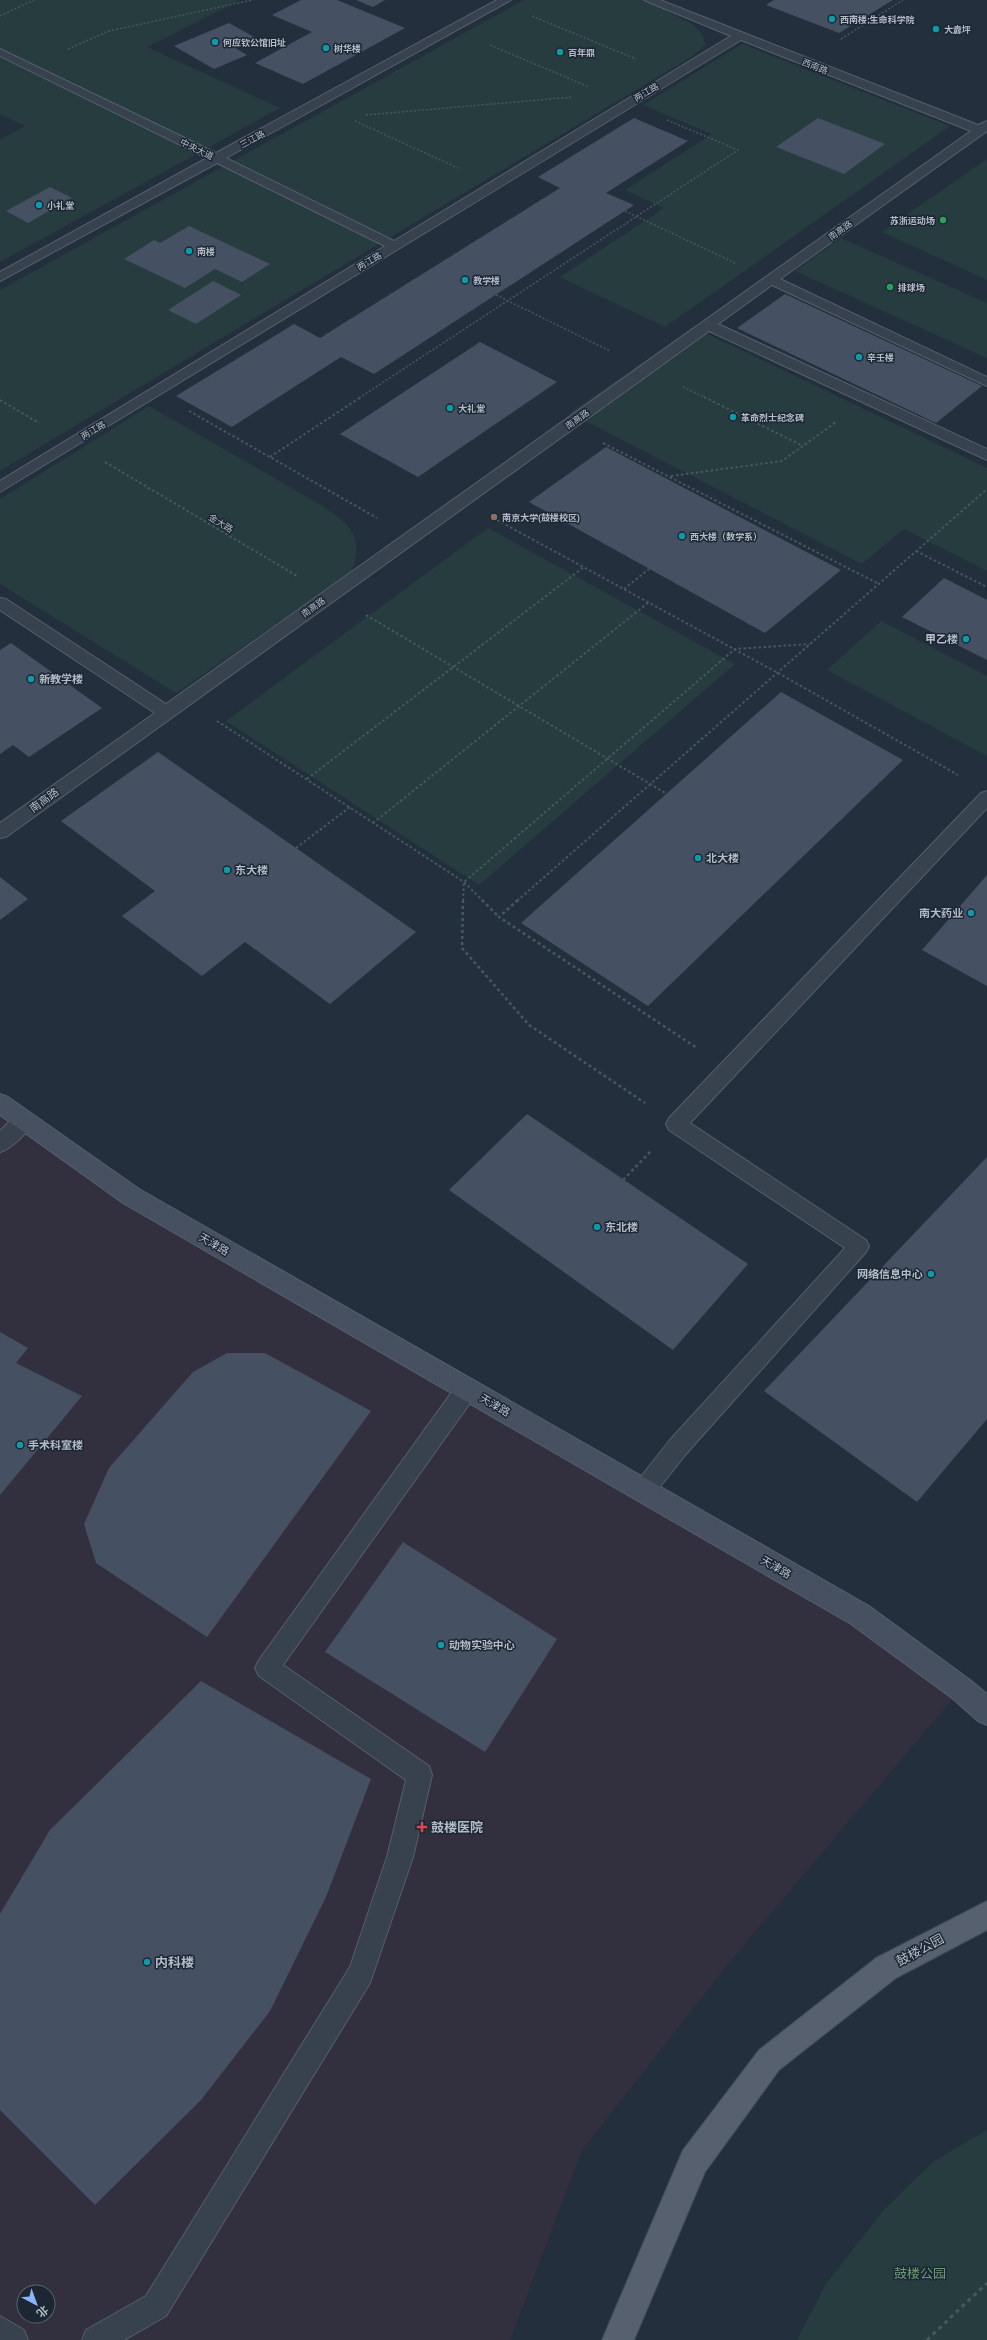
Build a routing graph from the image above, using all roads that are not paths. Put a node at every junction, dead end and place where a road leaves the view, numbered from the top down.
1 (505, 0) edge
2 (650, 0) edge
3 (739, 36) junction
4 (0, 52) edge
5 (983, 128) edge
6 (217, 158) junction
7 (394, 246) junction
8 (0, 277) edge
9 (771, 280) junction
10 (708, 325) junction
11 (987, 382) edge
12 (987, 455) edge
13 (0, 487) edge
14 (0, 603) edge
15 (166, 712) junction
16 (987, 797) edge
17 (0, 832) edge
18 (0, 1102) edge
19 (24, 1120) junction
20 (0, 1144) edge
21 (467, 1389) junction
22 (644, 1490) junction
23 (987, 1712) edge
24 (987, 1915) edge
25 (0, 2330) edge
26 (14, 2340) edge
27 (96, 2340) edge
28 (618, 2340) edge

1 - 6 lane, 三江路
2 - 3 lane, 西南路
3 - 5 lane, 西南路
3 - 7 lane, 两江路
4 - 6 lane, 中央大道
5 - 9 lane, 南高路
6 - 7 lane, 中央大道
6 - 8 lane, 三江路
7 - 13 lane, 两江路
9 - 10 lane, 南高路
9 - 11 lane
10 - 12 lane
10 - 15 lane, 南高路
14 - 15 lane
15 - 17 lane, 南高路
16 - 22 lane
18 - 19 street, 天津路
19 - 20 lane
19 - 21 street, 天津路
21 - 22 street, 天津路
21 - 27 lane
22 - 23 street, 天津路
24 - 28 main road, 鼓楼公园
25 - 26 lane

